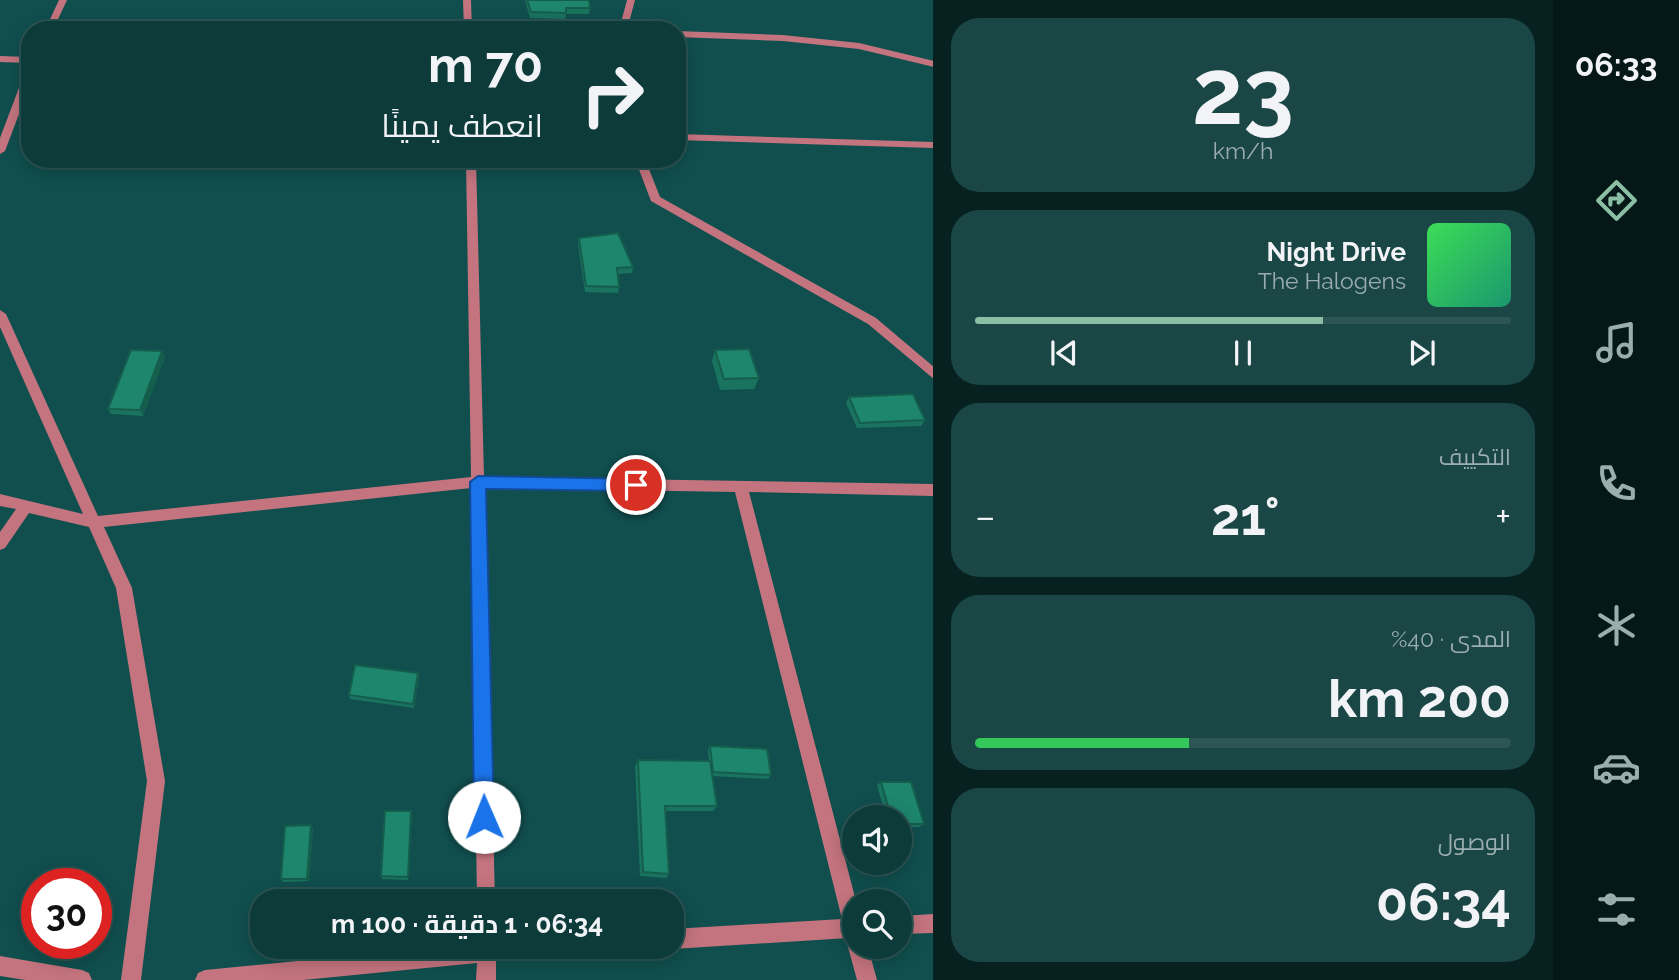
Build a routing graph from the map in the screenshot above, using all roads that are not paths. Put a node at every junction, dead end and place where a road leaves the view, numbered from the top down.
1 (63, 0) edge
2 (467, 0) edge
3 (631, 0) edge
4 (53, 21) edge
5 (468, 21) edge
6 (625, 21) edge
7 (686, 34) edge
8 (0, 59) edge
9 (21, 60) edge
10 (933, 64) edge
11 (21, 96) edge
12 (686, 137) edge
13 (933, 145) edge
14 (0, 151) edge
15 (471, 168) edge
16 (643, 168) edge
17 (0, 314) edge
18 (933, 374) edge
19 (478, 482) junction
20 (741, 487) junction
21 (933, 490) edge
22 (0, 500) edge
23 (26, 506) junction
24 (94, 522) junction
25 (0, 544) edge
26 (486, 889) edge
27 (844, 889) edge
28 (933, 923) edge
29 (912, 924) edge
30 (842, 930) edge
31 (684, 938) edge
32 (390, 959) edge
33 (487, 959) edge
34 (861, 959) edge
35 (0, 966) edge
36 (82, 980) edge
37 (131, 980) edge
38 (205, 980) edge
39 (486, 980) edge
40 (867, 980) edge

1 - 4 street
2 - 5 street
3 - 6 street
7 - 10 street
8 - 9 street
11 - 14 street
12 - 13 street
15 - 19 street
16 - 18 street
17 - 24 street
19 - 20 street
19 - 24 street
19 - 26 street
20 - 21 street
20 - 27 street
22 - 23 street
23 - 24 street
23 - 25 street
24 - 37 street
28 - 29 street
30 - 31 street
32 - 38 street
33 - 39 street
34 - 40 street
35 - 36 street

